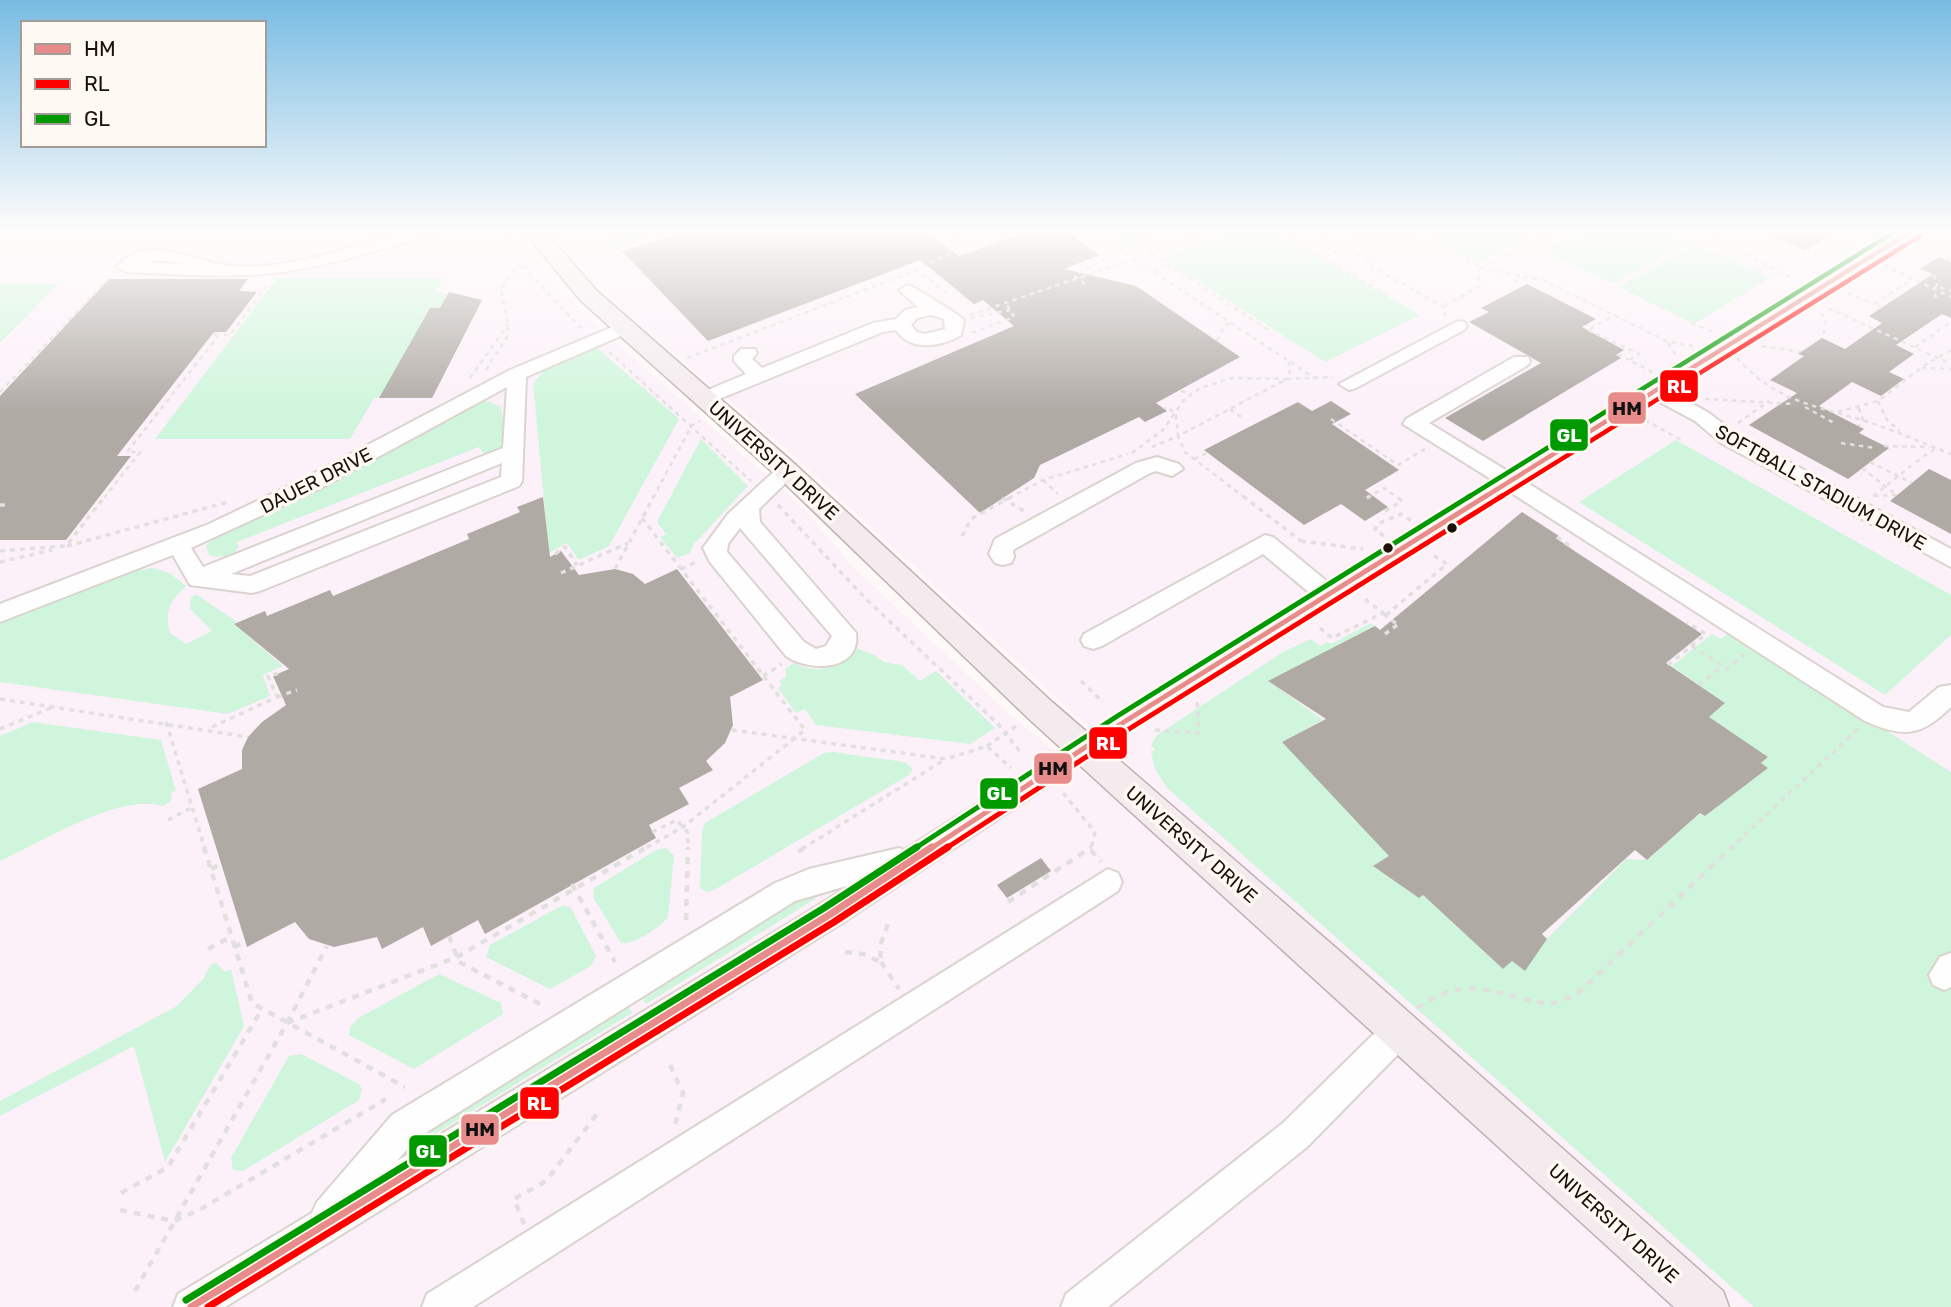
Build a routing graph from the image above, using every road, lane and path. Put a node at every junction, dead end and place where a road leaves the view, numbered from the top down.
1 (96, 290) edge
2 (264, 290) edge
3 (501, 290) edge
4 (544, 290) edge
5 (585, 290) edge
6 (865, 290) edge
7 (908, 290) dead end
8 (943, 290) edge
9 (1181, 290) edge
10 (1207, 290) edge
11 (1379, 290) edge
12 (1414, 290) edge
13 (1473, 290) edge
14 (1566, 290) edge
15 (1819, 290) edge
16 (1896, 290) edge
17 (1935, 290) edge
18 (1849, 293) dead end
19 (1386, 294) dead end
20 (1936, 298) dead end
21 (954, 299) dead end
22 (1006, 303) dead end
23 (1874, 304) junction
24 (964, 307) dead end
25 (1444, 307) junction
26 (1828, 307) dead end
27 (1882, 308) dead end
28 (932, 309) junction
29 (1013, 312) junction
30 (1821, 313) dead end
31 (1615, 315) junction
32 (509, 323) junction
33 (1231, 323) junction
34 (1452, 323) joint
35 (1691, 323) dead end
36 (1951, 323) edge
37 (902, 324) junction
38 (624, 328) junction
39 (1272, 332) dead end
40 (587, 333) dead end
41 (972, 333) dead end
42 (1717, 334) dead end
43 (1823, 338) dead end
44 (1217, 341) dead end
45 (1666, 341) junction
46 (1755, 345) dead end
47 (604, 347) dead end
48 (1697, 347) dead end
49 (1915, 347) junction
50 (201, 349) dead end
51 (208, 349) junction
52 (1951, 350) edge
53 (748, 352) dead end
54 (1801, 352) dead end
55 (1618, 354) dead end
56 (1736, 356) dead end
57 (687, 358) dead end
58 (1678, 358) dead end
59 (1937, 358) junction
60 (1287, 360) junction
61 (1629, 360) junction
62 (1521, 361) dead end
63 (1951, 367) edge
64 (1921, 368) junction
65 (1648, 370) dead end
66 (485, 372) dead end
67 (517, 374) junction
68 (760, 376) junction
69 (476, 378) dead end
70 (1287, 379) junction
71 (1344, 379) joint
72 (1318, 380) junction
73 (1181, 391) dead end
74 (0, 392) edge
75 (1657, 392) junction
76 (1191, 394) junction
77 (1696, 398) dead end
78 (1771, 400) junction
79 (1878, 401) junction
80 (1800, 404) junction
81 (713, 405) junction
82 (1859, 408) junction
83 (1164, 409) dead end
84 (1230, 409) junction
85 (1836, 413) junction
86 (1176, 414) junction
87 (1640, 417) dead end
88 (1244, 419) dead end
89 (1331, 419) dead end
90 (1863, 420) junction
91 (145, 421) dead end
92 (152, 421) junction
93 (1834, 423) dead end
94 (1736, 424) dead end
95 (692, 425) junction
96 (1859, 426) dead end
97 (1904, 434) junction
98 (1178, 436) junction
99 (1683, 441) dead end
100 (1841, 443) dead end
101 (1433, 445) dead end
102 (1884, 446) dead end
103 (1875, 448) dead end
104 (1936, 448) junction
105 (127, 452) junction
106 (1207, 453) dead end
107 (1951, 453) edge
108 (1130, 454) junction
109 (124, 456) dead end
110 (1194, 459) junction
111 (1870, 462) dead end
112 (1916, 463) dead end
113 (1911, 466) dead end
114 (1862, 468) dead end
115 (1172, 469) dead end
116 (787, 471) junction
117 (1899, 476) junction
118 (1509, 483) junction
119 (1912, 483) dead end
120 (757, 485) dead end
121 (1885, 486) junction
122 (1897, 495) dead end
123 (1873, 496) dead end
124 (1367, 498) dead end
125 (235, 499) dead end
126 (771, 499) dead end
127 (0, 505) edge
128 (10, 505) dead end
129 (748, 509) junction
130 (1385, 511) dead end
131 (642, 519) junction
132 (1411, 521) dead end
133 (962, 536) dead end
134 (1384, 536) dead end
135 (1557, 537) dead end
136 (1301, 541) junction
137 (1562, 541) dead end
138 (629, 542) junction
139 (178, 544) junction
140 (66, 546) junction
141 (1299, 547) dead end
142 (1363, 549) dead end
143 (0, 551) edge
144 (555, 554) dead end
145 (1433, 555) dead end
146 (1003, 557) dead end
147 (1951, 559) edge
148 (701, 560) dead end
149 (0, 562) edge
150 (577, 565) junction
151 (615, 569) dead end
152 (681, 569) junction
153 (561, 573) dead end
154 (1329, 596) junction
155 (1365, 599) dead end
156 (0, 613) edge
157 (1384, 614) junction
158 (1688, 622) dead end
159 (1320, 628) dead end
160 (1385, 634) dead end
161 (1093, 640) dead end
162 (1759, 642) junction
163 (1692, 646) junction
164 (789, 660) dead end
165 (1668, 665) dead end
166 (1722, 666) junction
167 (280, 673) dead end
168 (762, 675) junction
169 (1082, 681) dead end
170 (1699, 685) dead end
171 (297, 690) dead end
172 (1950, 693) edge
173 (277, 697) junction
174 (0, 699) edge
175 (1103, 702) dead end
176 (1197, 702) dead end
177 (53, 707) junction
178 (1874, 714) junction
179 (166, 722) junction
180 (1016, 726) dead end
181 (210, 728) junction
182 (0, 729) edge
183 (732, 730) dead end
184 (1155, 730) dead end
185 (1006, 734) junction
186 (248, 737) dead end
187 (798, 739) junction
188 (987, 746) junction
189 (1084, 749) junction
190 (1022, 754) dead end
191 (946, 759) junction
192 (1011, 768) dead end
193 (1062, 793) dead end
194 (192, 808) junction
195 (168, 820) dead end
196 (683, 827) junction
197 (652, 832) dead end
198 (1091, 850) junction
199 (798, 852) dead end
200 (221, 864) dead end
201 (211, 869) junction
202 (1107, 875) joint
203 (574, 887) junction
204 (1008, 902) dead end
205 (686, 920) dead end
206 (888, 924) dead end
207 (449, 936) dead end
208 (231, 937) junction
209 (244, 942) dead end
210 (327, 946) dead end
211 (234, 947) junction
212 (208, 949) dead end
213 (845, 952) dead end
214 (457, 957) junction
215 (615, 962) dead end
216 (881, 962) junction
217 (903, 995) dead end
218 (542, 1005) dead end
219 (262, 1009) junction
220 (1407, 1020) junction
221 (287, 1023) junction
222 (670, 1065) dead end
223 (405, 1087) dead end
224 (386, 1098) dead end
225 (600, 1110) dead end
226 (674, 1131) dead end
227 (121, 1193) dead end
228 (518, 1208) dead end
229 (120, 1210) dead end
230 (174, 1221) junction
231 (135, 1291) dead end
232 (191, 1307) edge
233 (440, 1307) edge
234 (1079, 1307) edge
235 (1707, 1307) edge

1 - 74 path
2 - 51 path
3 - 32 path
4 - 40 path
5 - 38 main road, UNIVERSITY DRIVE
6 - 57 path
7 - 28 street
8 - 21 path
9 - 33 path
10 - 39 path
11 - 19 path
12 - 25 path
13 - 25 path
14 - 31 path
15 - 75 street
16 - 23 path
17 - 20 path
18 - 23 path
22 - 29 path
23 - 27 path
24 - 29 path
25 - 34 path
26 - 49 path
28 - 37 street
28 - 37 street
29 - 41 path
30 - 43 path
31 - 45 path
31 - 61 path
32 - 66 path
32 - 69 path
33 - 44 path
33 - 60 path
34 - 71 street
35 - 42 path
36 - 49 path
37 - 68 street
38 - 67 street, DAUER DRIVE
38 - 81 main road, UNIVERSITY DRIVE
45 - 48 path
45 - 58 path
46 - 54 path
47 - 95 path
49 - 59 path
50 - 51 path
51 - 92 path
52 - 59 path
53 - 68 street
55 - 61 path
56 - 80 path
59 - 63 path
59 - 64 path
60 - 70 path
60 - 72 path
61 - 65 path
62 - 118 street
63 - 64 path
64 - 79 path
67 - 139 street, DAUER DRIVE
67 - 139 street
68 - 81 street
70 - 72 path
70 - 76 path
70 - 84 path
71 - 72 path
73 - 76 path
75 - 118 street
75 - 147 street, SOFTBALL STADIUM DRIVE
76 - 86 path
77 - 78 path
78 - 80 path
78 - 94 path
79 - 82 path
79 - 97 path
80 - 85 path
80 - 93 path
81 - 95 path
81 - 116 main road, UNIVERSITY DRIVE
82 - 85 path
82 - 90 path
83 - 86 path
84 - 88 path
84 - 98 path
85 - 90 path
86 - 98 path
86 - 108 path
87 - 99 path
89 - 101 path
90 - 96 path
90 - 97 path
91 - 92 path
92 - 105 path
95 - 120 path
95 - 131 path
97 - 104 path
98 - 108 path
98 - 110 path
100 - 103 path
102 - 104 path
104 - 107 path
104 - 112 path
105 - 109 path
105 - 140 path
106 - 110 path
108 - 133 path
110 - 136 path
111 - 117 path
113 - 117 path
114 - 121 path
115 - 146 street
116 - 129 street
116 - 189 main road, UNIVERSITY DRIVE
117 - 119 path
117 - 121 path
118 - 154 street
118 - 162 street
121 - 122 path
121 - 123 path
124 - 130 path
125 - 140 path
126 - 185 path
127 - 128 path
129 - 129 street
131 - 138 path
131 - 152 path
132 - 134 path
135 - 137 path
136 - 141 path
136 - 142 path
138 - 150 path
138 - 151 path
139 - 156 street, DAUER DRIVE
140 - 143 path
140 - 149 path
144 - 150 path
145 - 157 path
148 - 152 path
150 - 153 path
152 - 168 path
154 - 161 street
154 - 189 street
155 - 157 path
157 - 159 path
157 - 160 path
158 - 163 path
162 - 166 path
162 - 178 street
163 - 165 path
163 - 166 path
164 - 168 path
166 - 170 path
167 - 173 path
168 - 187 path
169 - 175 path
171 - 173 path
172 - 178 street
173 - 181 path
174 - 177 path
176 - 184 path
177 - 179 path
177 - 182 path
178 - 220 path
179 - 181 path
179 - 194 path
180 - 185 path
181 - 186 path
183 - 187 path
185 - 188 path
185 - 190 path
187 - 191 path
187 - 196 path
188 - 191 path
188 - 192 path
189 - 220 main road, UNIVERSITY DRIVE
189 - 232 street
191 - 199 path
193 - 198 path
194 - 195 path
194 - 201 path
196 - 197 path
196 - 203 path
196 - 205 path
198 - 202 path
198 - 204 path
200 - 201 path
201 - 208 path
202 - 233 street
203 - 214 path
203 - 215 path
206 - 216 path
207 - 214 path
208 - 211 path
208 - 212 path
209 - 211 path
210 - 221 path
211 - 219 path
213 - 216 path
214 - 218 path
214 - 221 path
216 - 217 path
219 - 221 path
219 - 227 path
220 - 234 street
220 - 235 main road, UNIVERSITY DRIVE
221 - 223 path
221 - 230 path
222 - 226 path
224 - 230 path
225 - 228 path
229 - 230 path
230 - 231 path

